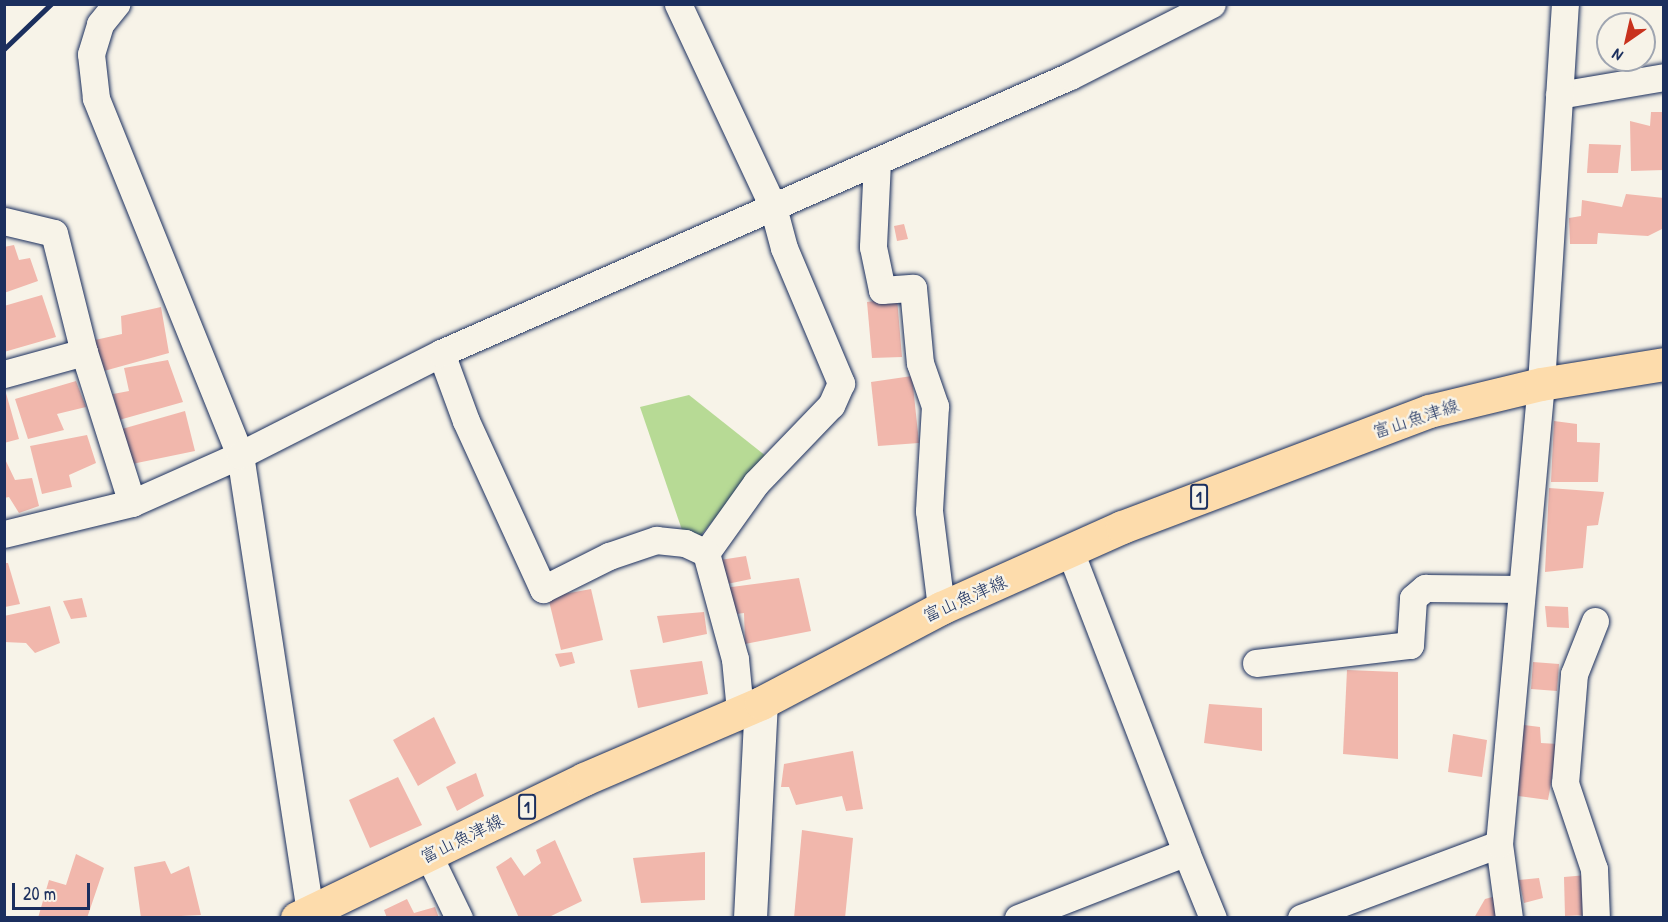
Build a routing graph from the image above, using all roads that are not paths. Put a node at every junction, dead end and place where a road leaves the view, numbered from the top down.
1 (116, 4) edge
2 (678, 4) edge
3 (1212, 4) edge
4 (1565, 4) edge
5 (1664, 77) edge
6 (1559, 94) junction
7 (877, 161) junction
8 (773, 207) junction
9 (4, 221) edge
10 (84, 352) junction
11 (441, 353) junction
12 (1664, 364) edge
13 (4, 374) edge
14 (1541, 384) junction
15 (240, 455) junction
16 (132, 503) junction
17 (4, 534) edge
18 (1070, 550) junction
19 (706, 554) junction
20 (1522, 589) junction
21 (941, 608) junction
22 (1595, 621) dead end
23 (1256, 663) dead end
24 (750, 707) junction
25 (1499, 844) junction
26 (1186, 852) junction
27 (429, 856) junction
28 (303, 915) edge
29 (459, 918) edge
30 (750, 918) edge
31 (1018, 918) edge
32 (1213, 918) edge
33 (1301, 918) edge
34 (1509, 918) edge
35 (1596, 918) edge

1 - 15 street
2 - 8 street
3 - 7 street
4 - 6 street
5 - 6 street
6 - 14 street
7 - 8 street
7 - 21 street
8 - 11 street
8 - 19 street
9 - 10 street
10 - 13 street
10 - 16 street
11 - 15 street
11 - 19 street
12 - 14 main road, 富山魚津線 / 1
14 - 18 main road, 富山魚津線 / 1
14 - 20 street
15 - 16 street
15 - 28 street
16 - 17 street
18 - 21 main road, 富山魚津線 / 1
18 - 26 street
19 - 24 street
20 - 23 street
20 - 25 street
21 - 24 main road, 富山魚津線 / 1
22 - 35 street
24 - 27 main road, 富山魚津線 / 1
24 - 30 street
25 - 33 street
25 - 34 street
26 - 31 street
26 - 32 street
27 - 28 main road, 富山魚津線 / 1
27 - 29 street

